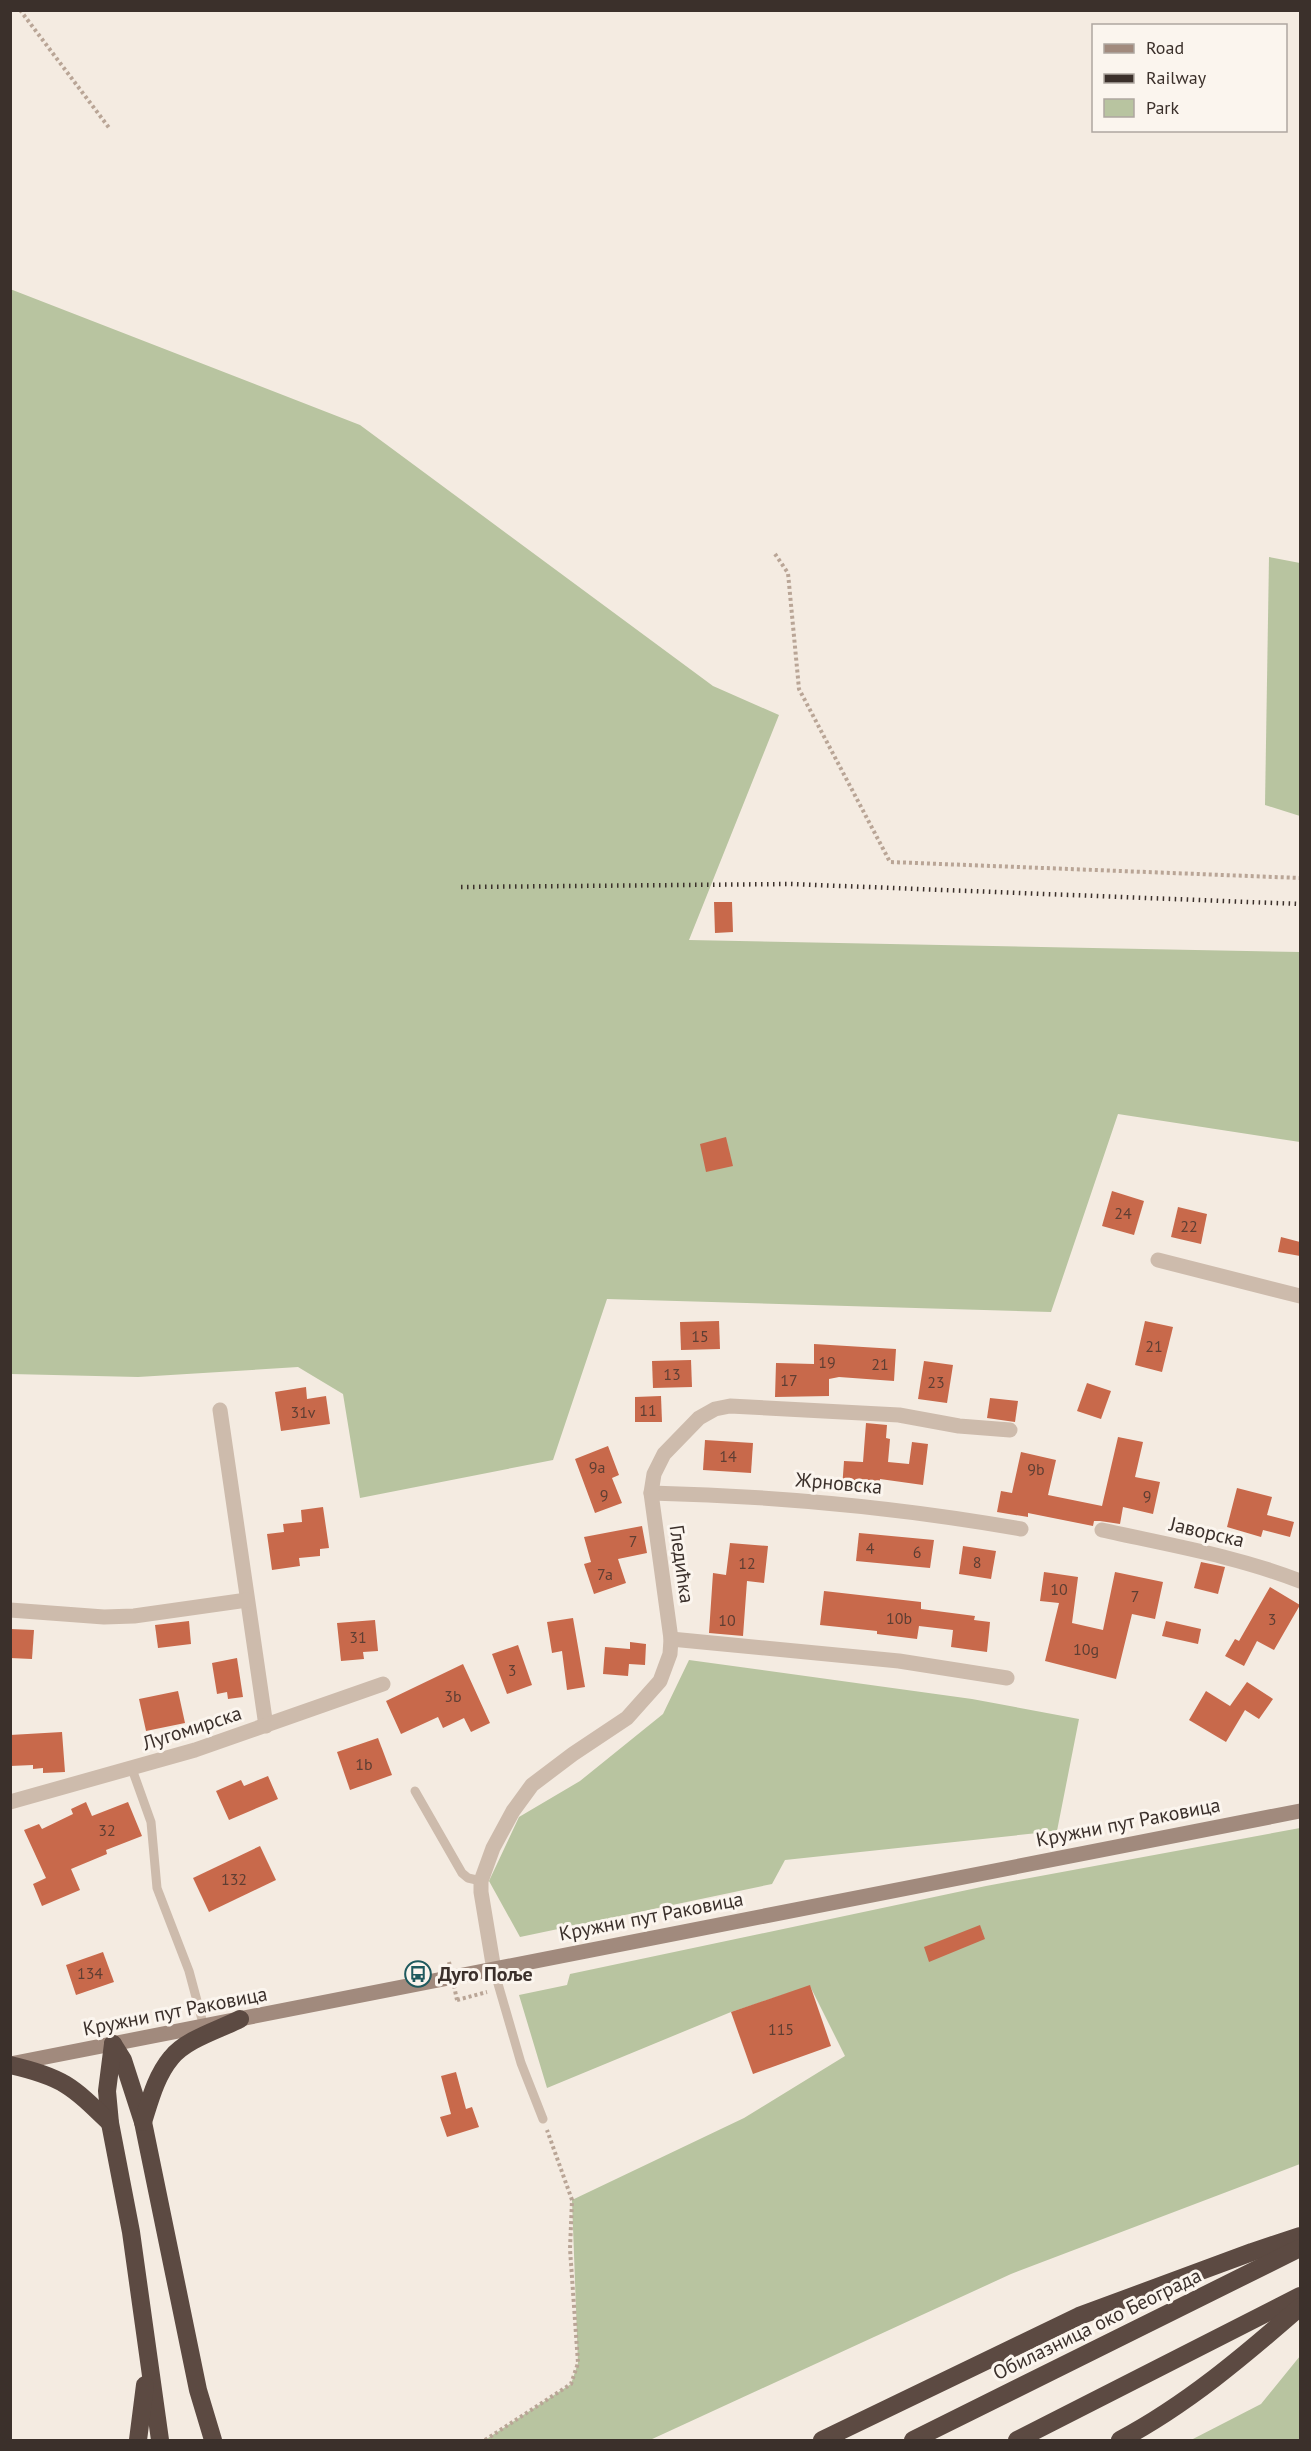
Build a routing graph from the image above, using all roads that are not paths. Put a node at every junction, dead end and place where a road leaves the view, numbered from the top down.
1 (1158, 1260) dead end
2 (1300, 1296) edge
3 (220, 1410) dead end
4 (1010, 1430) dead end
5 (651, 1493) junction
6 (1021, 1529) dead end
7 (1102, 1530) dead end
8 (1300, 1581) edge
9 (247, 1600) junction
10 (10, 1610) edge
11 (671, 1639) junction
12 (1007, 1678) dead end
13 (383, 1684) dead end
14 (267, 1726) junction
15 (132, 1769) junction
16 (415, 1791) dead end
17 (10, 1802) edge
18 (1300, 1810) edge
19 (481, 1881) junction
20 (494, 1970) junction
21 (240, 2019) junction
22 (204, 2027) junction
23 (113, 2044) junction
24 (10, 2064) edge
25 (543, 2119) road end
26 (143, 2122) junction
27 (110, 2123) junction
28 (1300, 2236) edge
29 (1300, 2248) edge
30 (1300, 2296) edge
31 (1300, 2307) edge
32 (147, 2365) junction
33 (138, 2440) edge
34 (160, 2440) edge
35 (213, 2440) edge
36 (822, 2440) edge
37 (913, 2440) edge
38 (1017, 2440) edge
39 (1120, 2440) edge

1 - 2 street
3 - 9 street
4 - 5 street, Гледићка
5 - 6 street, Жрновска
5 - 11 street, Гледићка
7 - 8 street, Јаворска
9 - 10 street
9 - 14 street
11 - 12 street
11 - 19 street, Гледићка
13 - 14 street, Лугомирска
14 - 15 street, Лугомирска
15 - 17 street, Лугомирска
15 - 22 lane
16 - 19 lane
18 - 20 main road, Кружни пут Раковица
19 - 20 street
20 - 21 main road, Кружни пут Раковица
20 - 25 lane
21 - 22 main road, Кружни пут Раковица
21 - 26 highway
22 - 23 main road, Кружни пут Раковица
23 - 24 main road, Кружни пут Раковица
23 - 26 highway
23 - 27 highway
24 - 27 highway
26 - 35 highway
27 - 32 highway
28 - 36 highway
29 - 37 highway, Обилазница око Београда
30 - 38 highway
31 - 39 highway
32 - 33 highway
32 - 34 highway

